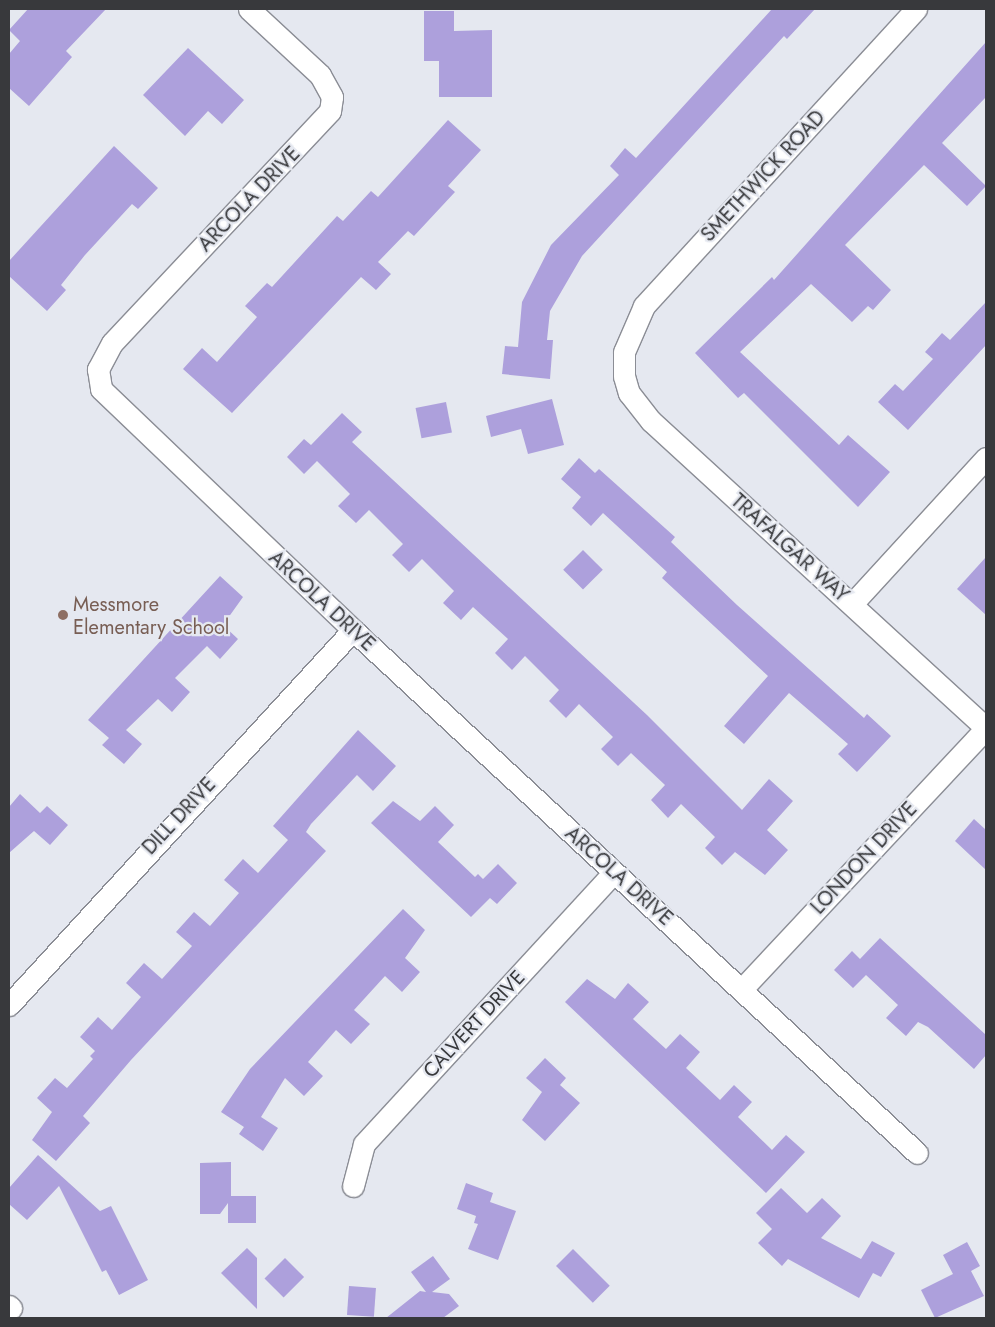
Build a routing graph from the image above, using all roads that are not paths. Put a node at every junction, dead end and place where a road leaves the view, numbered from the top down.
1 (249, 9) edge
2 (916, 9) edge
3 (624, 352) joint
4 (986, 458) edge
5 (852, 604) junction
6 (353, 630) junction
7 (986, 728) edge
8 (614, 872) junction
9 (742, 989) junction
10 (9, 1006) edge
11 (918, 1153) dead end
12 (353, 1186) dead end

1 - 6 street, ARCOLA DRIVE
2 - 3 street, SMETHWICK ROAD
3 - 5 street, TRAFALGAR WAY
4 - 5 street
5 - 7 street, TRAFALGAR WAY
6 - 8 street, ARCOLA DRIVE
6 - 10 street, DILL DRIVE
7 - 9 street, LONDON DRIVE
8 - 9 street, ARCOLA DRIVE
8 - 12 street, CALVERT DRIVE
9 - 11 street, ARCOLA DRIVE

